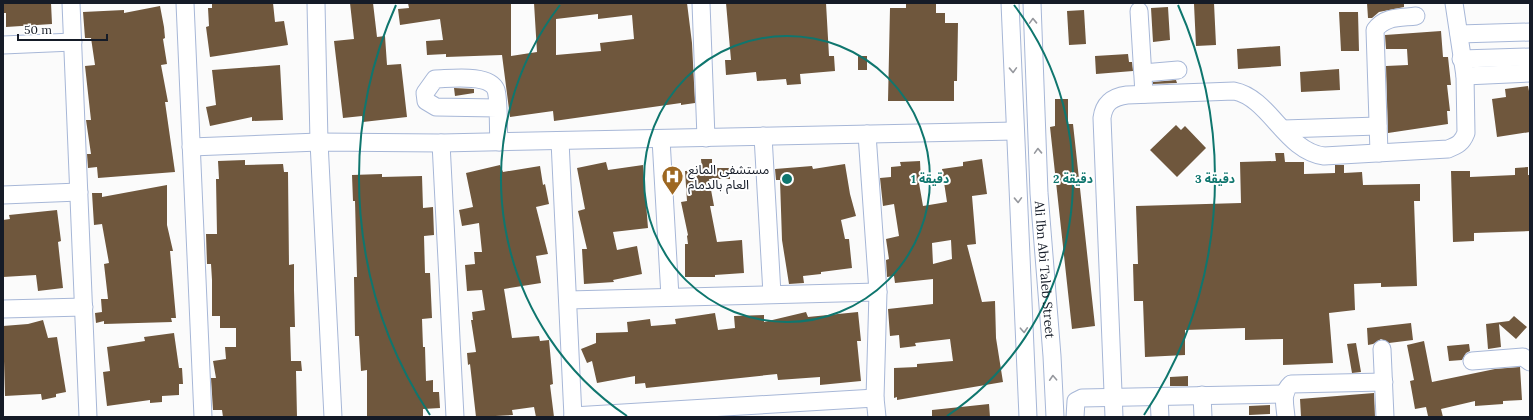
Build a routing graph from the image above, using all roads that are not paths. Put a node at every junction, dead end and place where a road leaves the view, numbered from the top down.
1 (71, 3) edge
2 (185, 3) edge
3 (316, 3) edge
4 (701, 3) edge
5 (1010, 3) edge
6 (1032, 3) edge
7 (1454, 3) edge
8 (1139, 11) dead end
9 (1416, 16) dead end
10 (1530, 32) edge
11 (1459, 34) junction
12 (73, 42) junction
13 (3, 45) edge
14 (1530, 57) edge
15 (1461, 59) junction
16 (1178, 70) dead end
17 (1143, 73) junction
18 (1530, 73) edge
19 (1465, 76) junction
20 (1144, 94) junction
21 (497, 108) dead end
22 (1378, 126) junction
23 (1283, 129) junction
24 (1015, 131) junction
25 (867, 134) junction
26 (763, 136) junction
27 (706, 138) junction
28 (661, 139) junction
29 (560, 141) junction
30 (319, 142) junction
31 (499, 142) junction
32 (441, 144) junction
33 (191, 147) junction
34 (1379, 153) junction
35 (79, 192) junction
36 (3, 195) edge
37 (878, 292) junction
38 (772, 294) junction
39 (670, 297) junction
40 (568, 300) junction
41 (84, 307) junction
42 (3, 310) edge
43 (1382, 349) dead end
44 (1472, 361) dead end
45 (1530, 362) edge
46 (1384, 382) junction
47 (1284, 394) junction
48 (1202, 395) junction
49 (1159, 397) junction
50 (874, 398) junction
51 (1112, 398) junction
52 (88, 417) edge
53 (202, 417) edge
54 (333, 417) edge
55 (455, 417) edge
56 (573, 417) edge
57 (877, 417) edge
58 (1028, 417) edge
59 (1055, 417) edge
60 (1075, 417) edge
61 (1114, 417) edge
62 (1160, 417) edge
63 (1203, 417) edge
64 (1286, 417) edge
65 (1385, 417) edge

1 - 12 street
2 - 33 street
3 - 30 street
4 - 27 street
5 -> 24 street
59 -> 6 street, Ali Ibn Abi Taleb Street
7 - 11 street
8 - 17 street
9 - 22 street
10 - 11 street
11 - 15 street
12 - 13 street
12 - 35 street
14 - 15 street
15 - 19 street
16 - 17 street
17 - 20 street
18 - 19 street
19 - 34 street
20 - 23 street
20 - 51 street
21 - 31 street
22 - 23 street
22 - 34 street
23 - 34 street
24 - 25 street
24 -> 58 street
25 - 26 street
25 - 37 street
26 - 27 street
26 - 38 street
27 - 28 street
28 - 29 street
28 - 39 street
29 - 31 street
29 - 40 street
30 - 32 street
30 - 33 street
30 - 54 street
31 - 32 street
32 - 55 street
33 - 53 street
35 - 36 street
35 - 41 street
37 - 38 street
37 - 50 street
38 - 39 street
39 - 40 street
40 - 56 street
41 - 42 street
41 - 52 street
43 - 46 street
44 - 45 street
46 - 47 street
46 - 65 street
47 - 48 street
47 - 64 street
48 - 49 street
48 - 63 street
49 - 51 street
49 - 62 street
50 - 56 street
50 - 57 street
51 - 60 street
51 - 61 street

